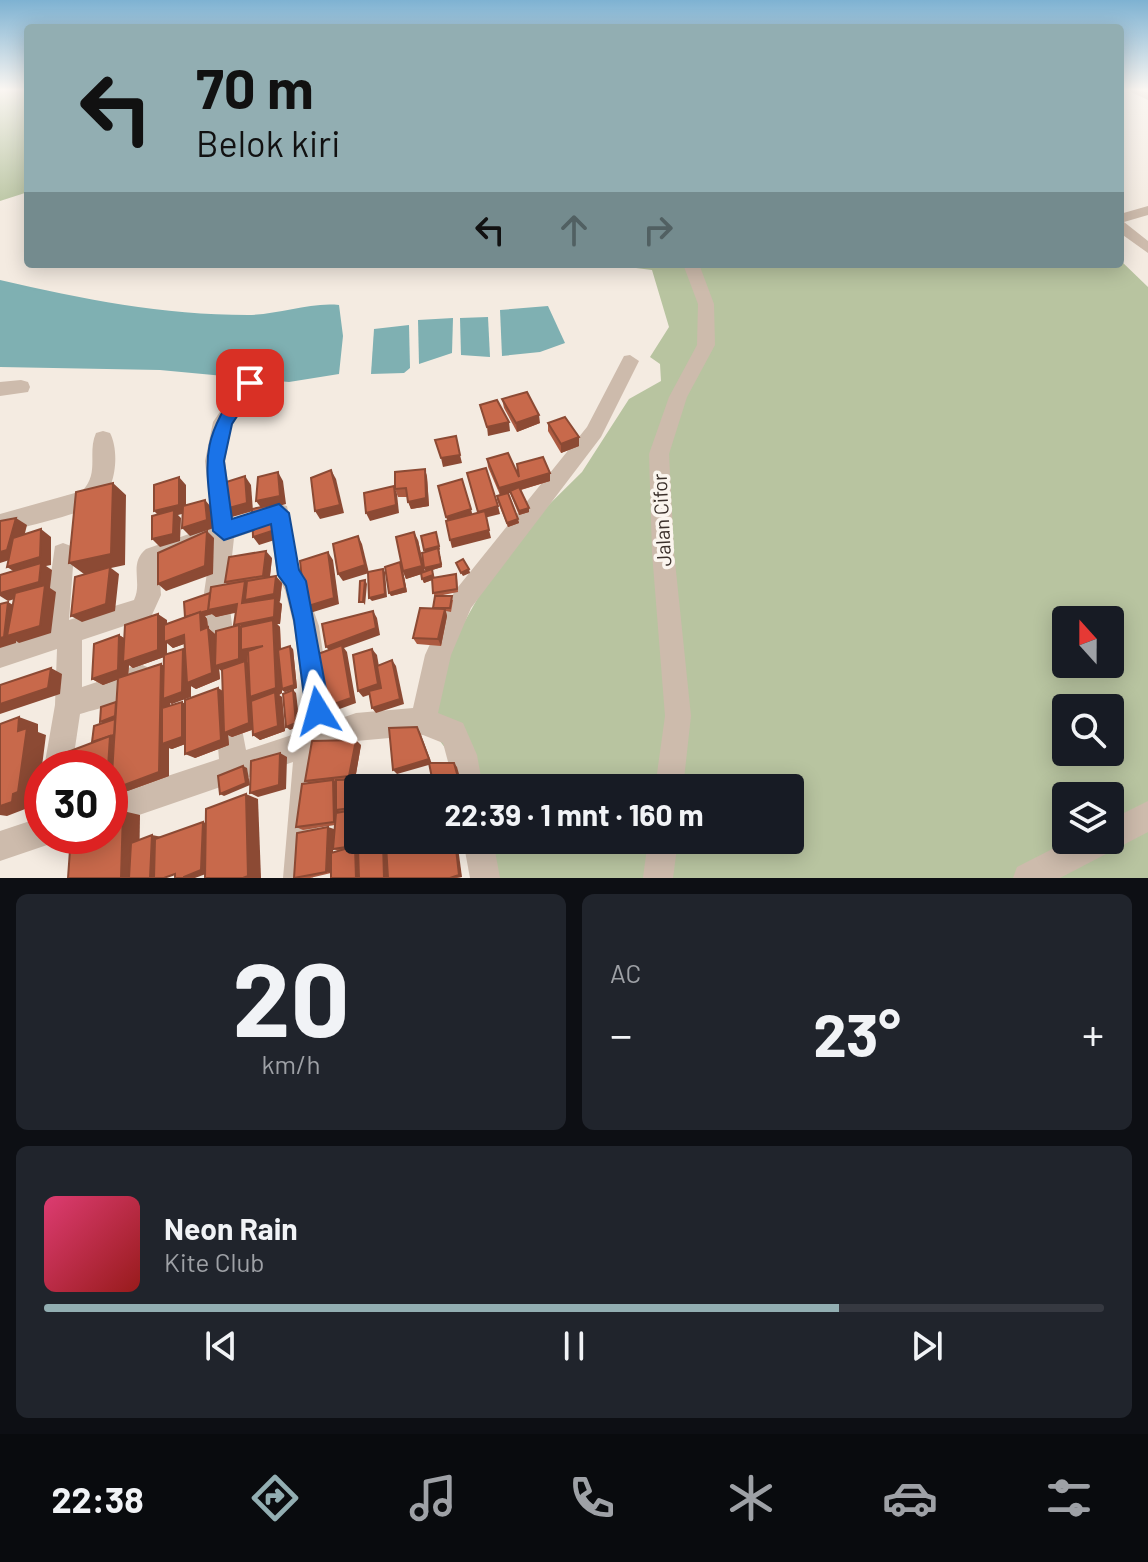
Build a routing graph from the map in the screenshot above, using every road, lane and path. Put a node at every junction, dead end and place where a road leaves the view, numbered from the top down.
1 (1148, 210) edge
2 (1124, 218) edge
3 (1124, 229) edge
4 (1148, 248) edge
5 (692, 268) edge
6 (630, 361) dead end
7 (250, 383) dead end
8 (21, 387) dead end
9 (0, 389) edge
10 (103, 439) dead end
11 (0, 524) edge
12 (224, 531) junction
13 (63, 553) dead end
14 (62, 634) junction
15 (0, 655) edge
16 (167, 663) edge
17 (68, 705) junction
18 (423, 721) junction
19 (315, 744) junction
20 (61, 750) edge
21 (234, 770) junction
22 (466, 774) edge
23 (671, 774) edge
24 (128, 804) edge
25 (1148, 816) edge
26 (1124, 829) edge
27 (24, 838) edge
28 (0, 846) edge
29 (481, 854) edge
30 (1075, 854) edge
31 (298, 878) edge
32 (485, 878) edge
33 (1028, 878) edge

1 - 2 street
3 - 4 street
5 - 23 street, Jalan Cifor
6 - 18 street
7 - 12 street
8 - 9 street
10 - 11 street
12 - 14 street
12 - 19 street
12 - 21 street
13 - 14 street
14 - 15 street
14 - 17 street
16 - 17 street
17 - 20 street
18 - 19 street
18 - 22 street
19 - 21 street
19 - 31 street
21 - 24 street
25 - 26 street
27 - 28 street
29 - 32 street
30 - 33 street

